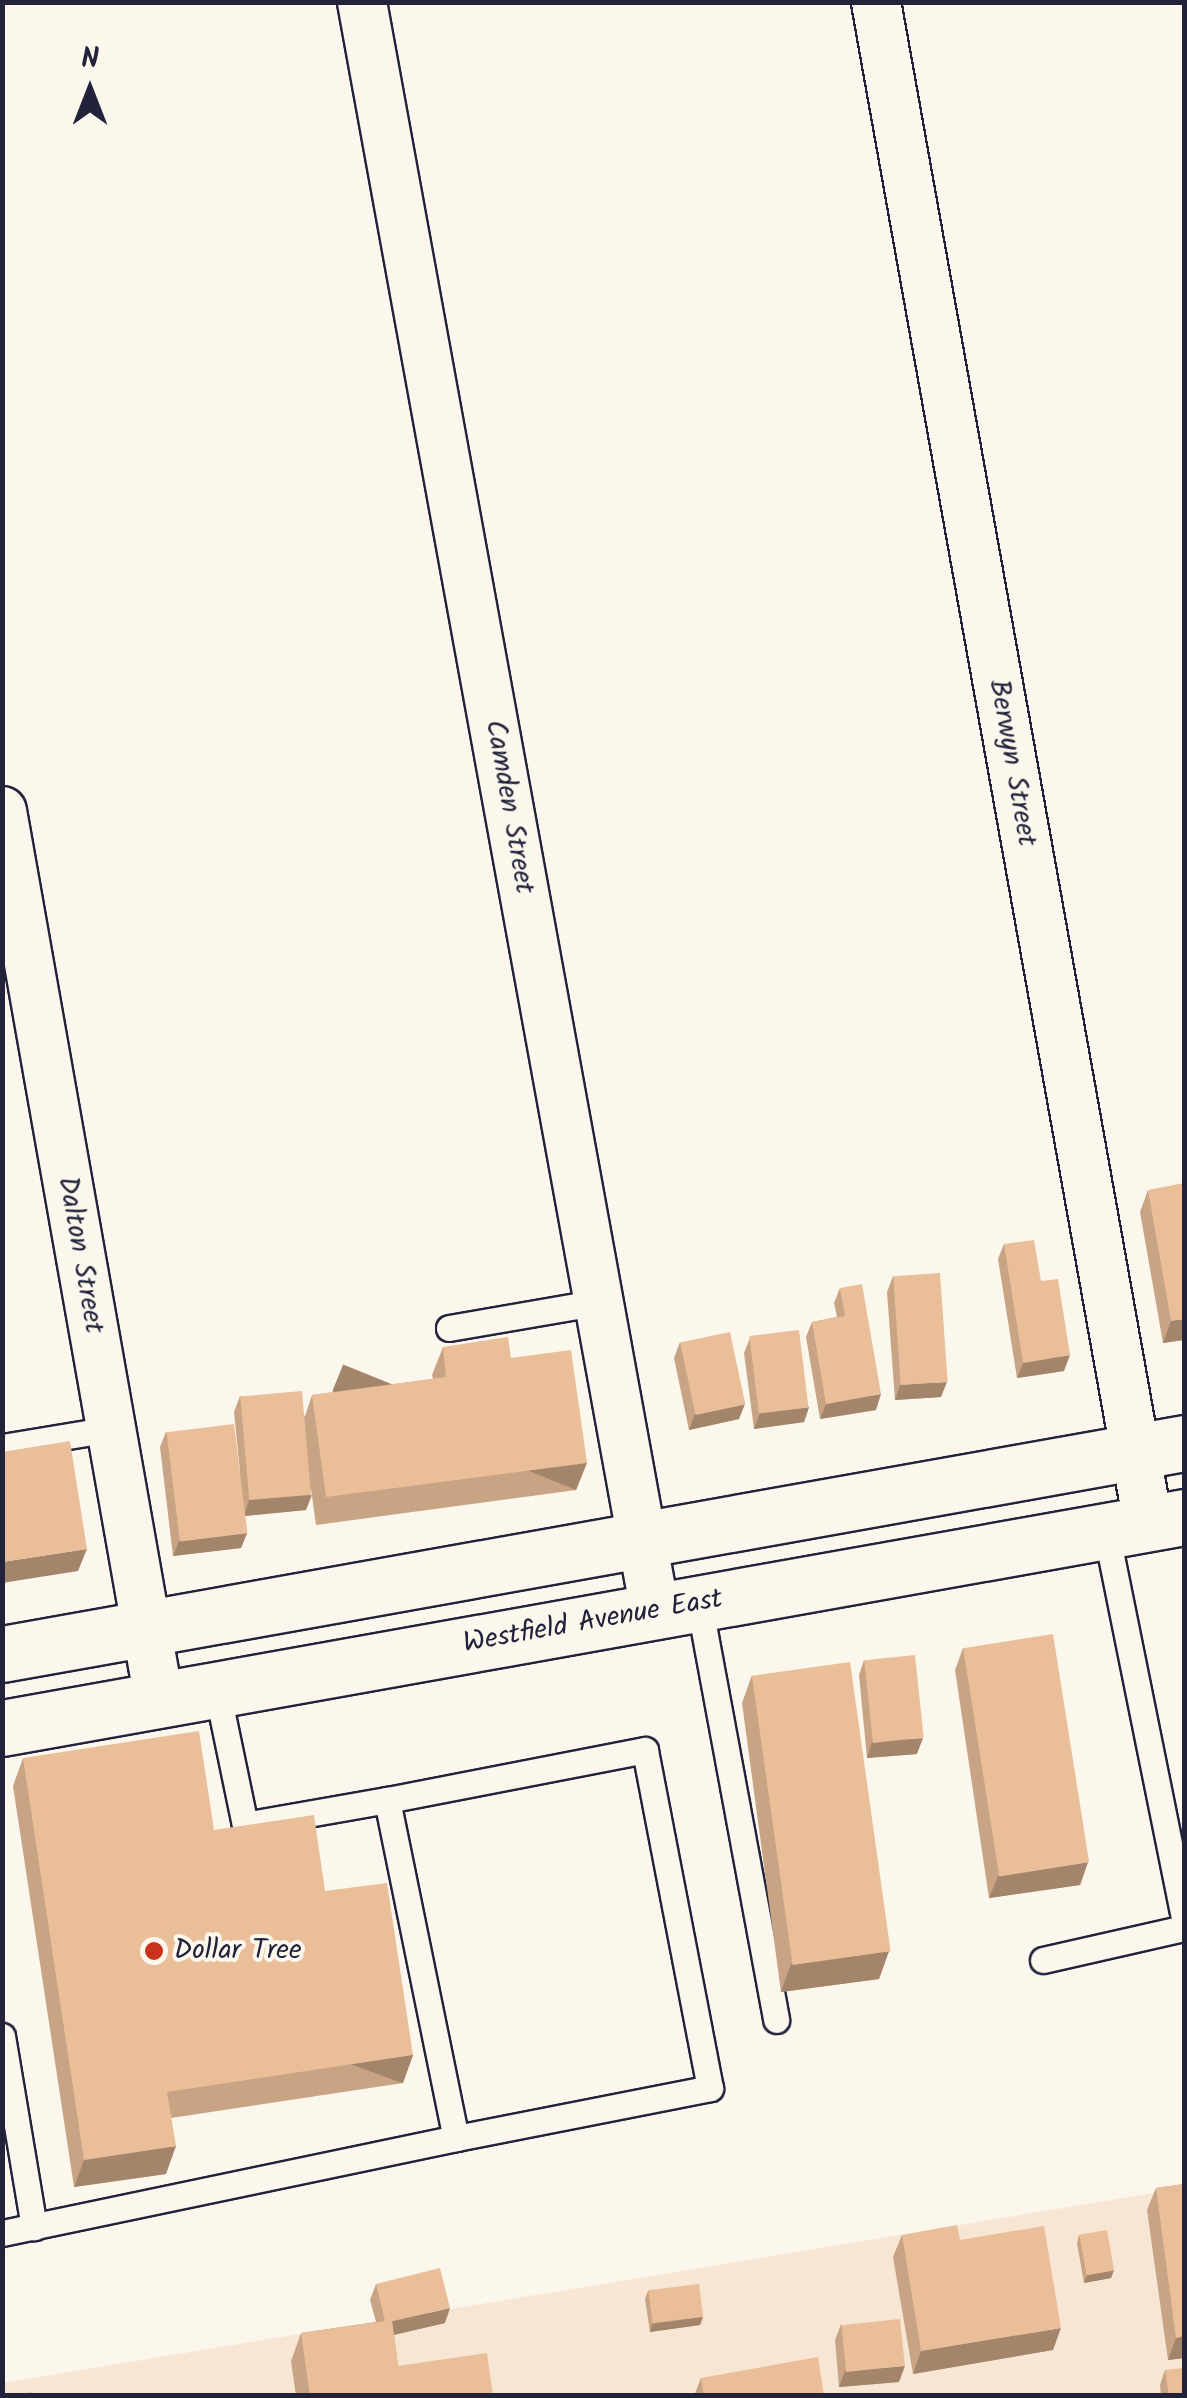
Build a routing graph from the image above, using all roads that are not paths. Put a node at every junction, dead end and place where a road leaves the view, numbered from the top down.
1 (362, 2) edge
2 (876, 2) edge
3 (2, 811) edge
4 (599, 1302) junction
5 (448, 1328) dead end
6 (111, 1430) junction
7 (2, 1447) edge
8 (1160, 1448) edge
9 (1146, 1524) edge
10 (641, 1540) junction
11 (677, 1607) junction
12 (146, 1629) junction
13 (2, 1654) edge
14 (217, 1690) junction
15 (159, 1700) junction
16 (2, 1728) edge
17 (386, 1800) junction
18 (1184, 1917) edge
19 (1184, 1928) edge
20 (1043, 1960) dead end
21 (776, 2020) dead end
22 (2, 2036) edge
23 (456, 2138) junction
24 (34, 2227) junction
25 (2, 2233) edge

1 - 4 street, Camden Street
2 - 8 street, Berwyn Street
3 - 6 street, Dalton Street
4 - 5 lane
4 - 10 street, Camden Street
6 - 7 lane
6 - 12 street, Dalton Street
8 - 9 street, Berwyn Street
8 - 10 main road
9 - 11 main road, Westfield Avenue East
9 - 18 lane
10 - 11 street, Camden Street
10 - 12 main road
11 - 14 main road, Westfield Avenue East
11 - 21 lane
12 - 13 main road
12 - 15 street, Dalton Street
14 - 15 main road, Westfield Avenue East
14 - 17 lane
15 - 16 main road, Westfield Avenue East
17 - 23 lane
17 - 23 lane
19 - 20 lane
22 - 24 lane
23 - 24 lane
24 - 25 lane

